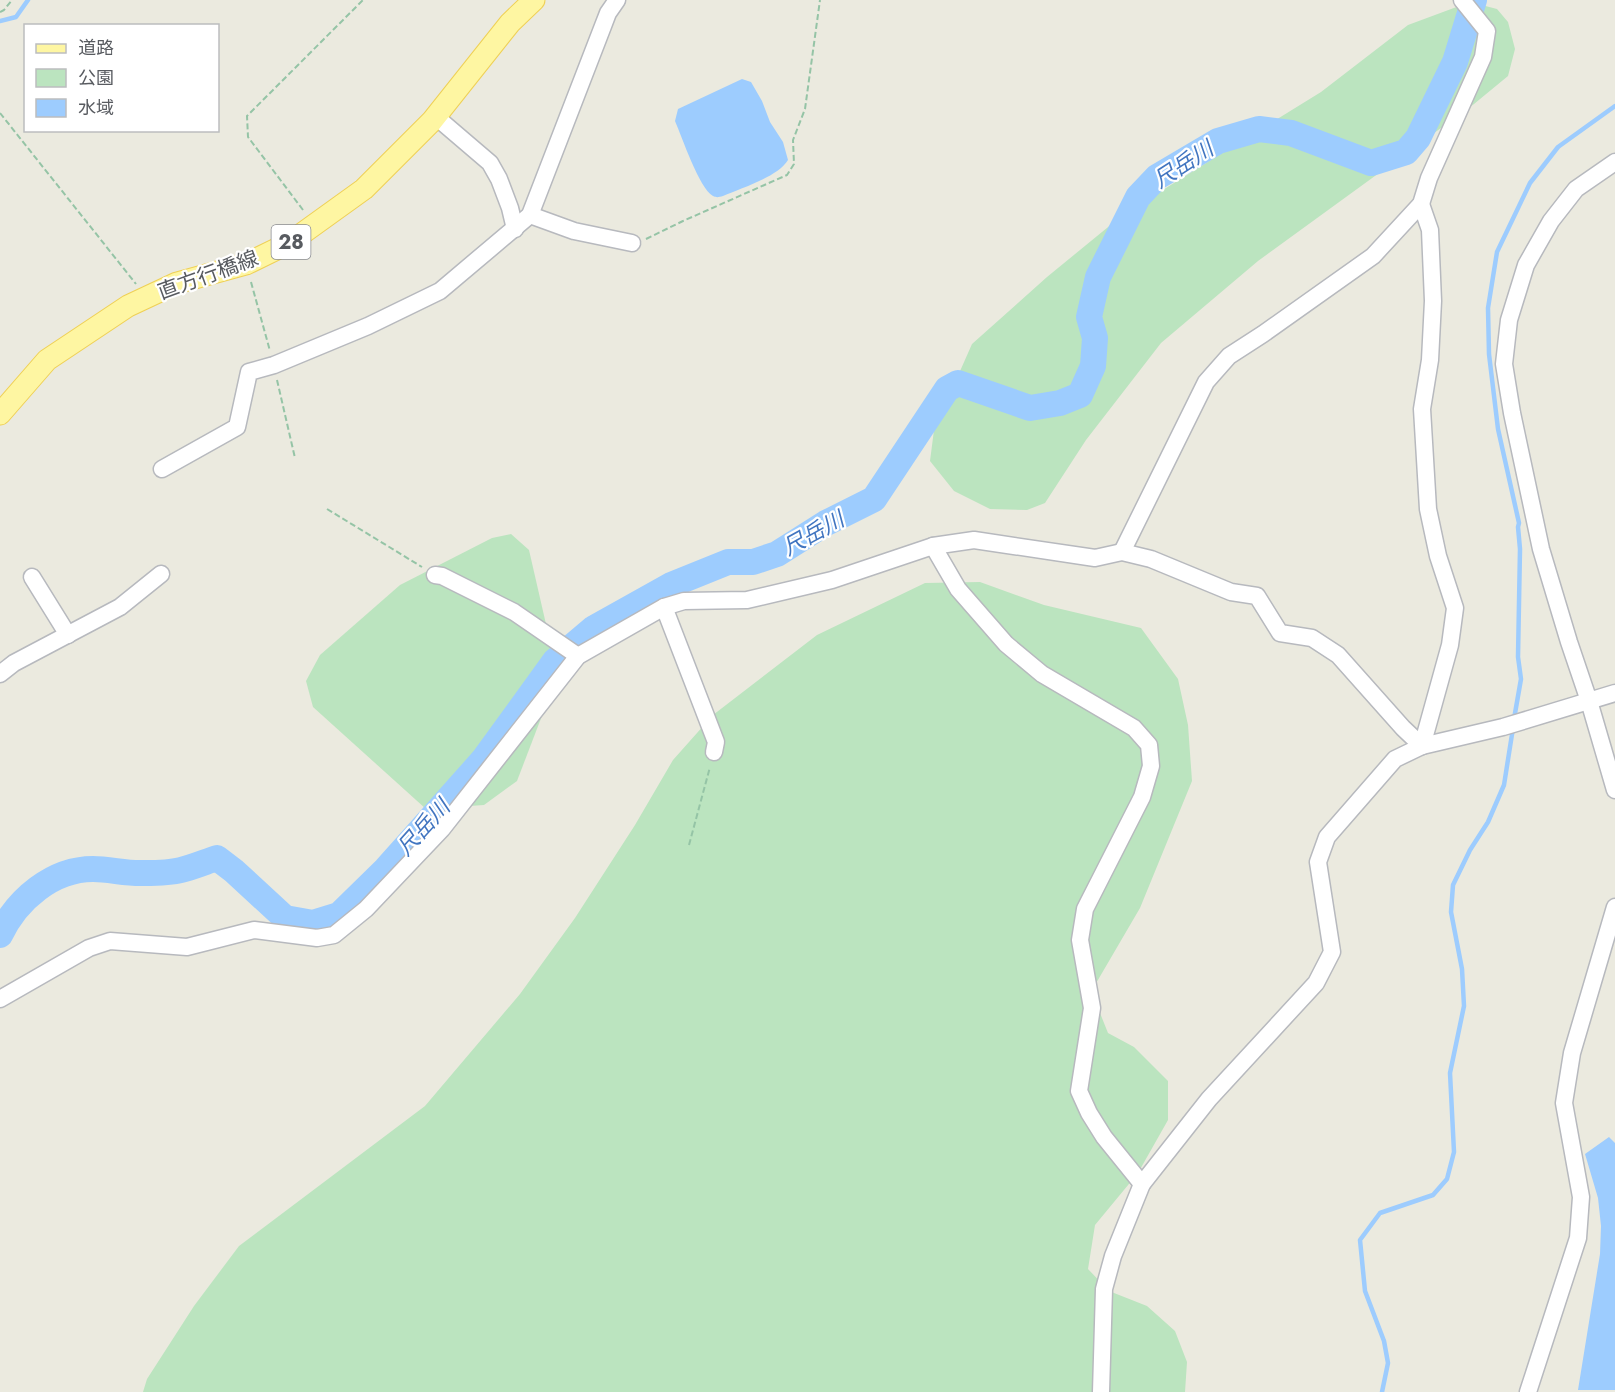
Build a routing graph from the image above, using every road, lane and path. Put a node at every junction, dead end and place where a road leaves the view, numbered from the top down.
1 (12, 0) edge
2 (363, 0) edge
3 (534, 0) edge
4 (617, 0) edge
5 (820, 0) edge
6 (1462, 0) edge
7 (0, 12) edge
8 (0, 113) edge
9 (435, 116) junction
10 (1615, 162) edge
11 (1421, 204) junction
12 (530, 215) junction
13 (314, 225) junction
14 (515, 229) junction
15 (632, 243) joint
16 (246, 264) junction
17 (148, 297) junction
18 (274, 365) junction
19 (0, 414) edge
20 (295, 458) dead end
21 (162, 470) dead end
22 (327, 510) dead end
23 (933, 546) junction
24 (1122, 552) junction
25 (161, 574) dead end
26 (439, 576) joint
27 (32, 577) dead end
28 (664, 607) junction
29 (68, 635) junction
30 (578, 656) junction
31 (0, 674) edge
32 (1615, 693) edge
33 (1589, 701) junction
34 (715, 747) joint
35 (1422, 747) junction
36 (1615, 790) edge
37 (689, 845) dead end
38 (1615, 907) edge
39 (0, 999) edge
40 (1142, 1184) junction
41 (1101, 1392) edge
42 (1528, 1392) edge

1 - 7 path
2 - 13 path
3 - 9 main road, 直方行橋線 / 28
4 - 12 street
5 - 15 path
6 - 11 street
8 - 17 path
9 - 13 main road, 直方行橋線 / 28
9 - 14 street
10 - 33 street
11 - 24 street
11 - 35 street
12 - 14 street
12 - 15 street
13 - 16 main road, 直方行橋線 / 28
14 - 18 street
16 - 17 main road, 直方行橋線 / 28
16 - 18 path
17 - 19 main road, 直方行橋線 / 28
18 - 20 path
18 - 21 street
22 - 26 path
23 - 24 street
23 - 28 street
23 - 40 street
24 - 35 street
25 - 29 street
26 - 30 street
27 - 29 street
28 - 30 street
28 - 34 street
29 - 31 street
30 - 39 street
32 - 33 street
33 - 35 street
33 - 36 street
34 - 37 path
35 - 40 street
38 - 42 street
40 - 41 street

